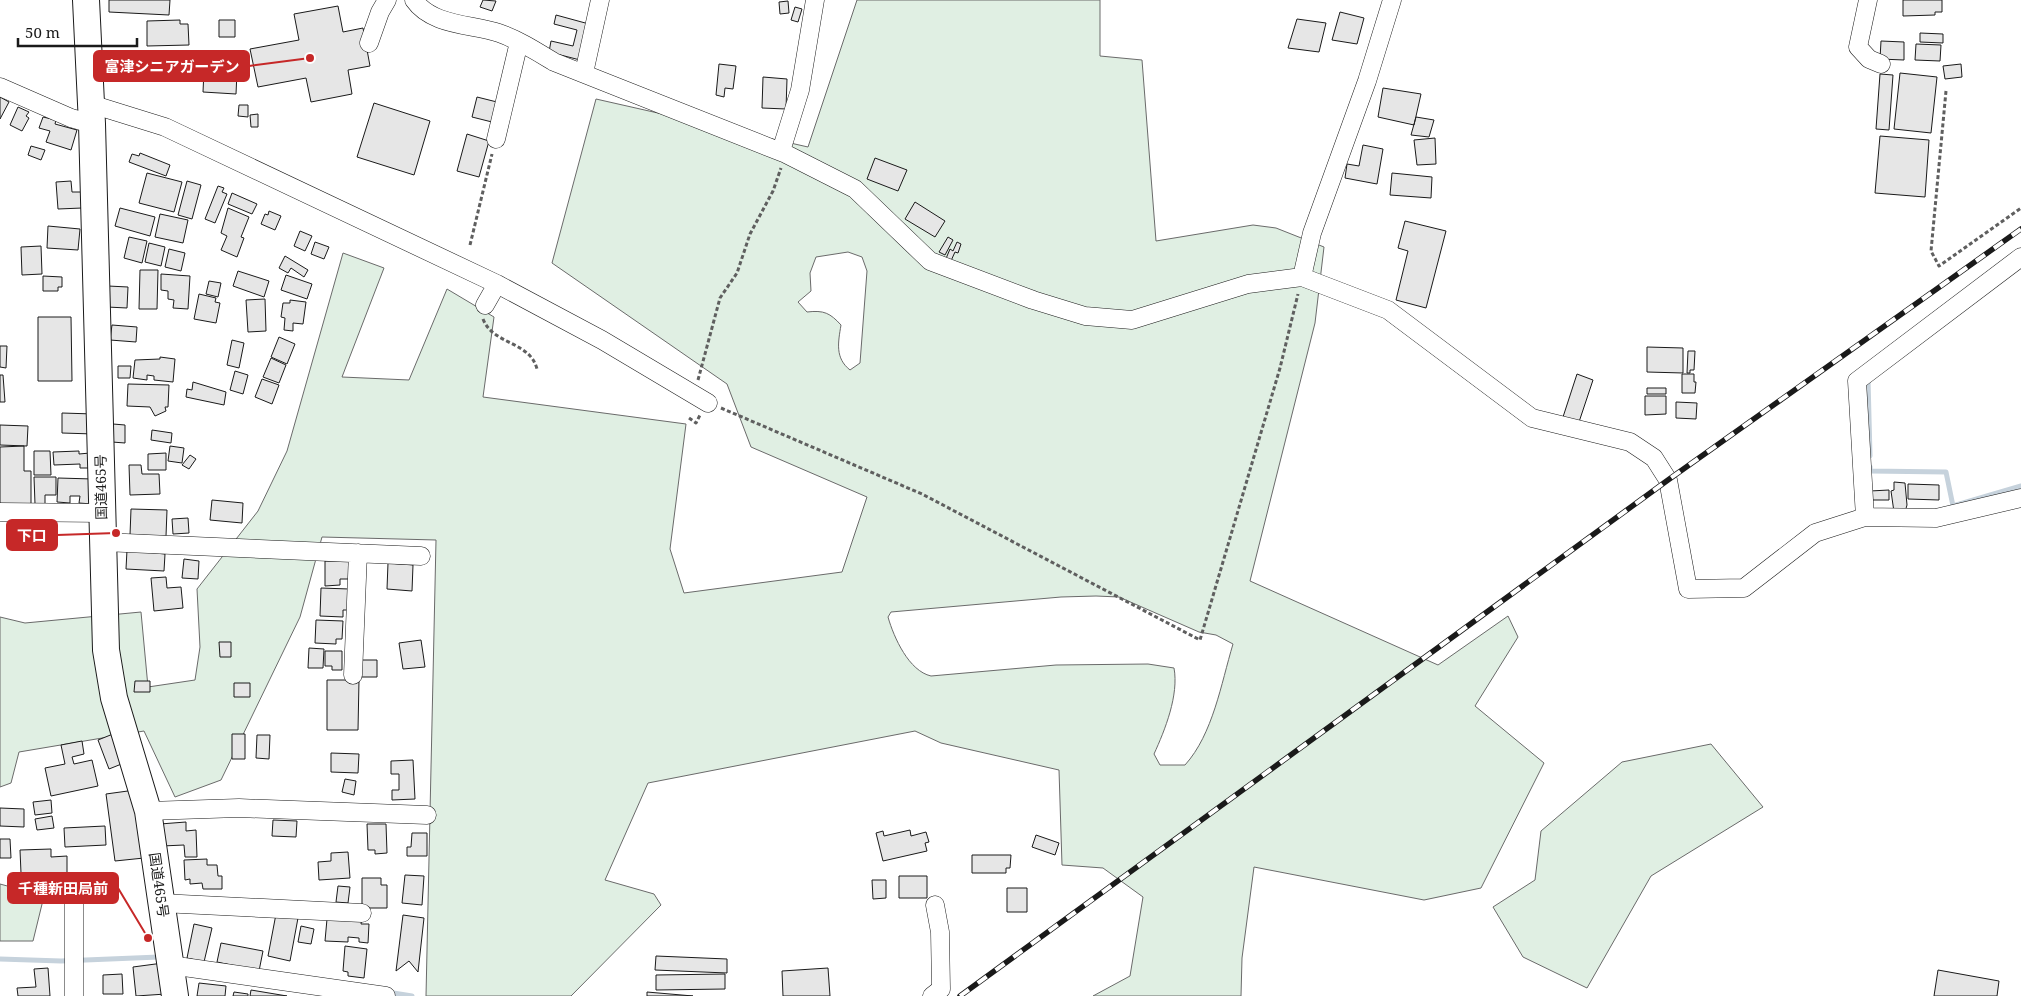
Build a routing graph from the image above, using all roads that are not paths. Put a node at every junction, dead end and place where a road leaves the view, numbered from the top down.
1 (86, 0) edge
2 (387, 0) edge
3 (414, 0) edge
4 (600, 0) edge
5 (815, 0) edge
6 (1392, 0) edge
7 (1868, 0) edge
8 (519, 42) junction
9 (369, 44) dead end
10 (1881, 64) dead end
11 (584, 73) junction
12 (0, 86) edge
13 (92, 114) junction
14 (496, 139) road end
15 (783, 152) junction
16 (2021, 257) edge
17 (1302, 276) junction
18 (497, 284) junction
19 (485, 305) road end
20 (701, 398) road end
21 (2021, 498) edge
22 (0, 512) edge
23 (102, 513) junction
24 (1865, 517) junction
25 (103, 542) junction
26 (358, 553) junction
27 (421, 556) dead end
28 (353, 675) dead end
29 (148, 811) junction
30 (427, 815) dead end
31 (74, 884) dead end
32 (162, 903) junction
33 (935, 905) dead end
34 (362, 913) dead end
35 (170, 965) junction
36 (74, 996) edge
37 (175, 996) edge
38 (386, 996) edge
39 (932, 996) edge

1 - 13 highway, 国道465号
2 - 9 street
3 - 8 street
4 - 11 street
5 - 15 street
6 - 17 street
7 - 10 street
8 - 11 street
8 - 14 street
11 - 15 street
12 - 13 street
13 - 18 street
13 - 23 highway, 国道465号
15 - 17 street
16 - 24 street
17 - 24 street
18 - 19 street
18 - 20 street
21 - 24 street
22 - 23 street
23 - 25 highway, 国道465号
25 - 26 street
25 - 29 highway, 国道465号
26 - 27 street
26 - 28 street
29 - 30 street
29 - 32 highway, 国道465号
31 - 36 street
32 - 34 street
32 - 35 highway, 国道465号
33 - 39 street
35 - 37 highway, 国道465号
35 - 38 street

